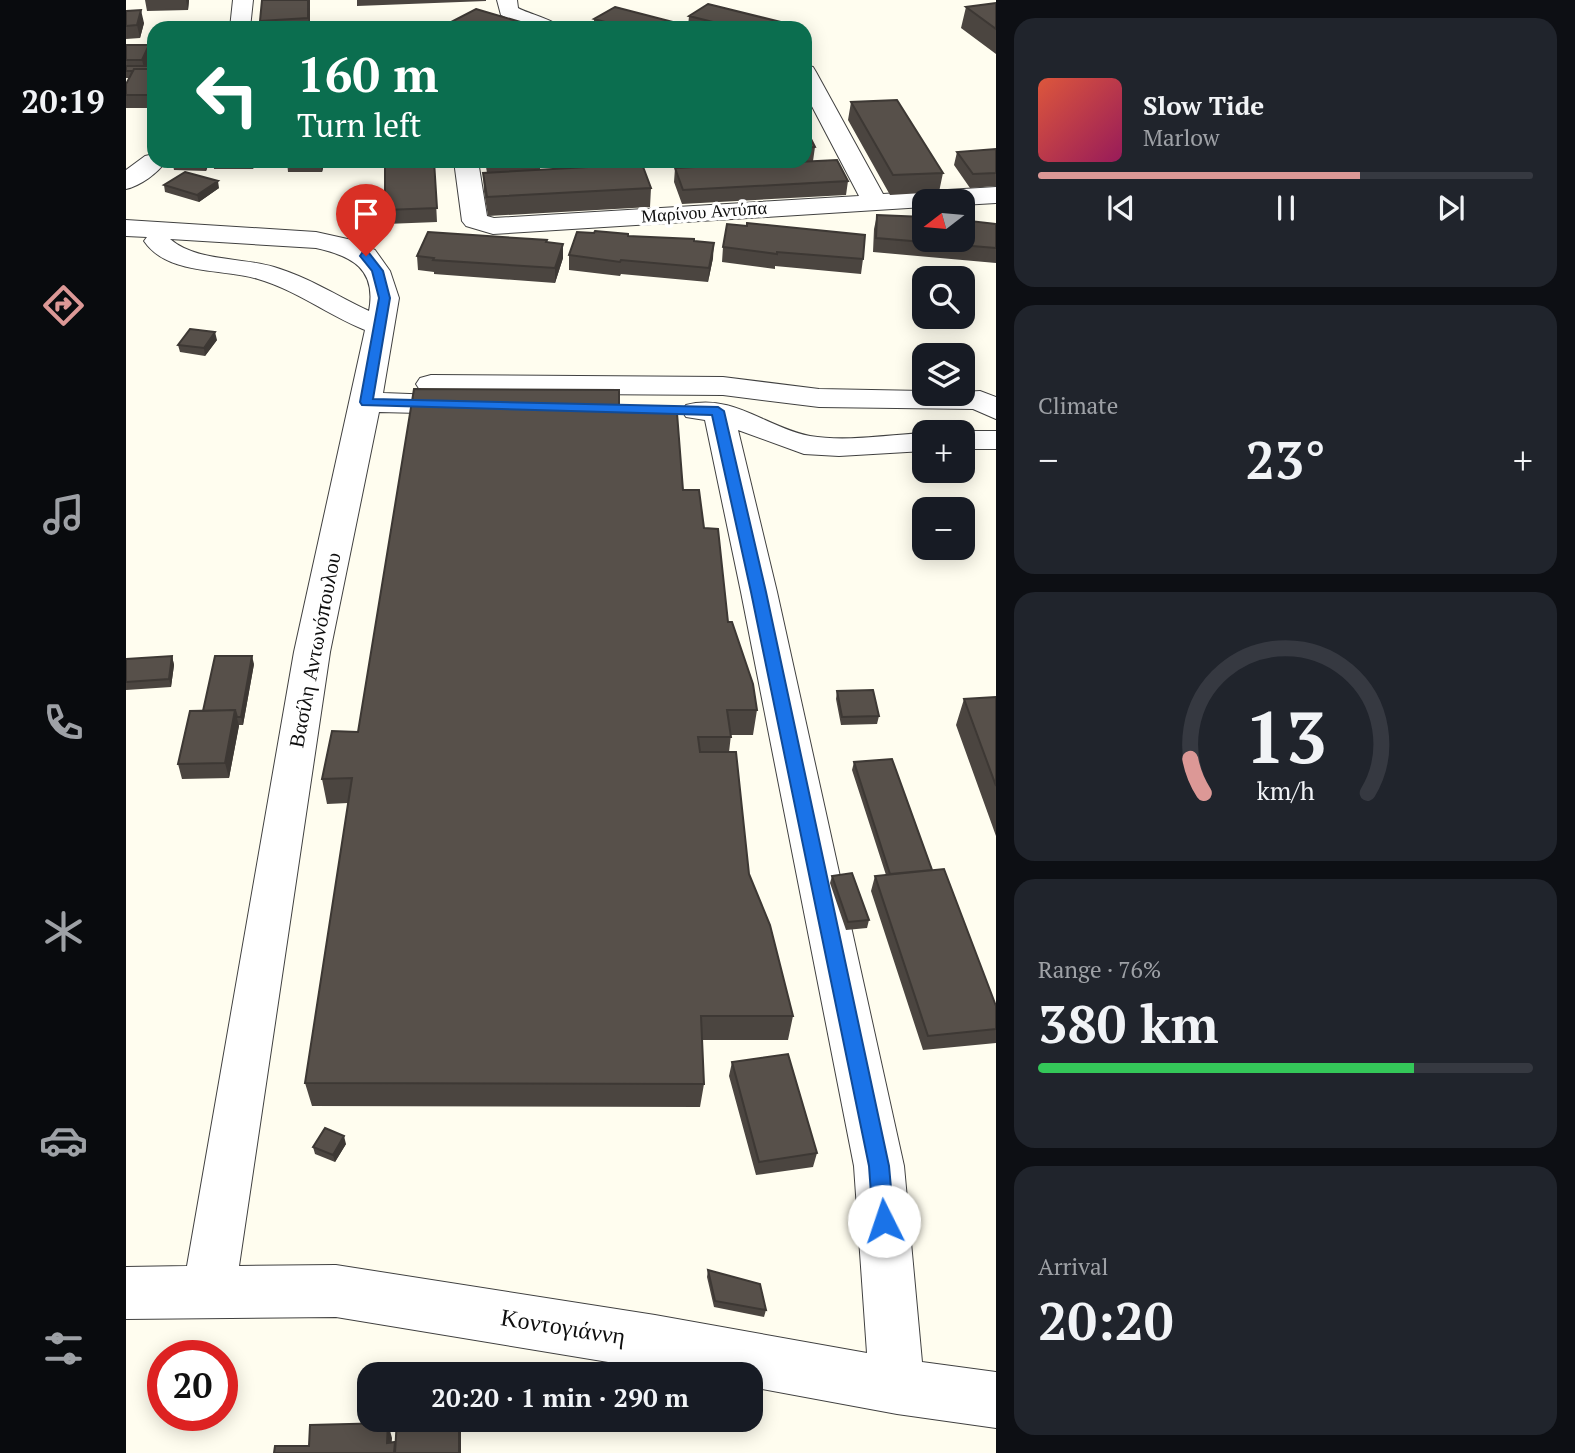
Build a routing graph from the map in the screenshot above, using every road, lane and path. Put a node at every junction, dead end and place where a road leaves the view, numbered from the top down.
1 (243, 0) edge
2 (507, 0) edge
3 (241, 21) edge
4 (531, 21) edge
5 (812, 85) edge
6 (147, 152) edge
7 (467, 168) edge
8 (126, 182) edge
9 (996, 195) edge
10 (874, 201) junction
11 (137, 230) edge
12 (381, 326) junction
13 (431, 384) dead end
14 (366, 402) junction
15 (995, 408) edge
16 (718, 411) junction
17 (975, 440) edge
18 (996, 440) edge
19 (912, 443) edge
20 (209, 1291) junction
21 (126, 1293) edge
22 (897, 1386) junction
23 (996, 1400) edge

1 - 3 street
2 - 4 street
5 - 10 street
6 - 8 street
7 - 10 street, Μαρίνου Αντύπα
9 - 10 street, Μαρίνου Αντύπα
11 - 12 street
11 - 12 street, Βασίλη Αντωνόπουλου
12 - 14 street, Βασίλη Αντωνόπουλου
13 - 15 street
14 - 16 street
14 - 20 street, Βασίλη Αντωνόπουλου
16 - 19 street
16 - 22 street
17 - 18 street
20 - 21 street, Κοντογιάννη
20 - 22 street, Κοντογιάννη
22 - 23 street, Κοντογιάννη

